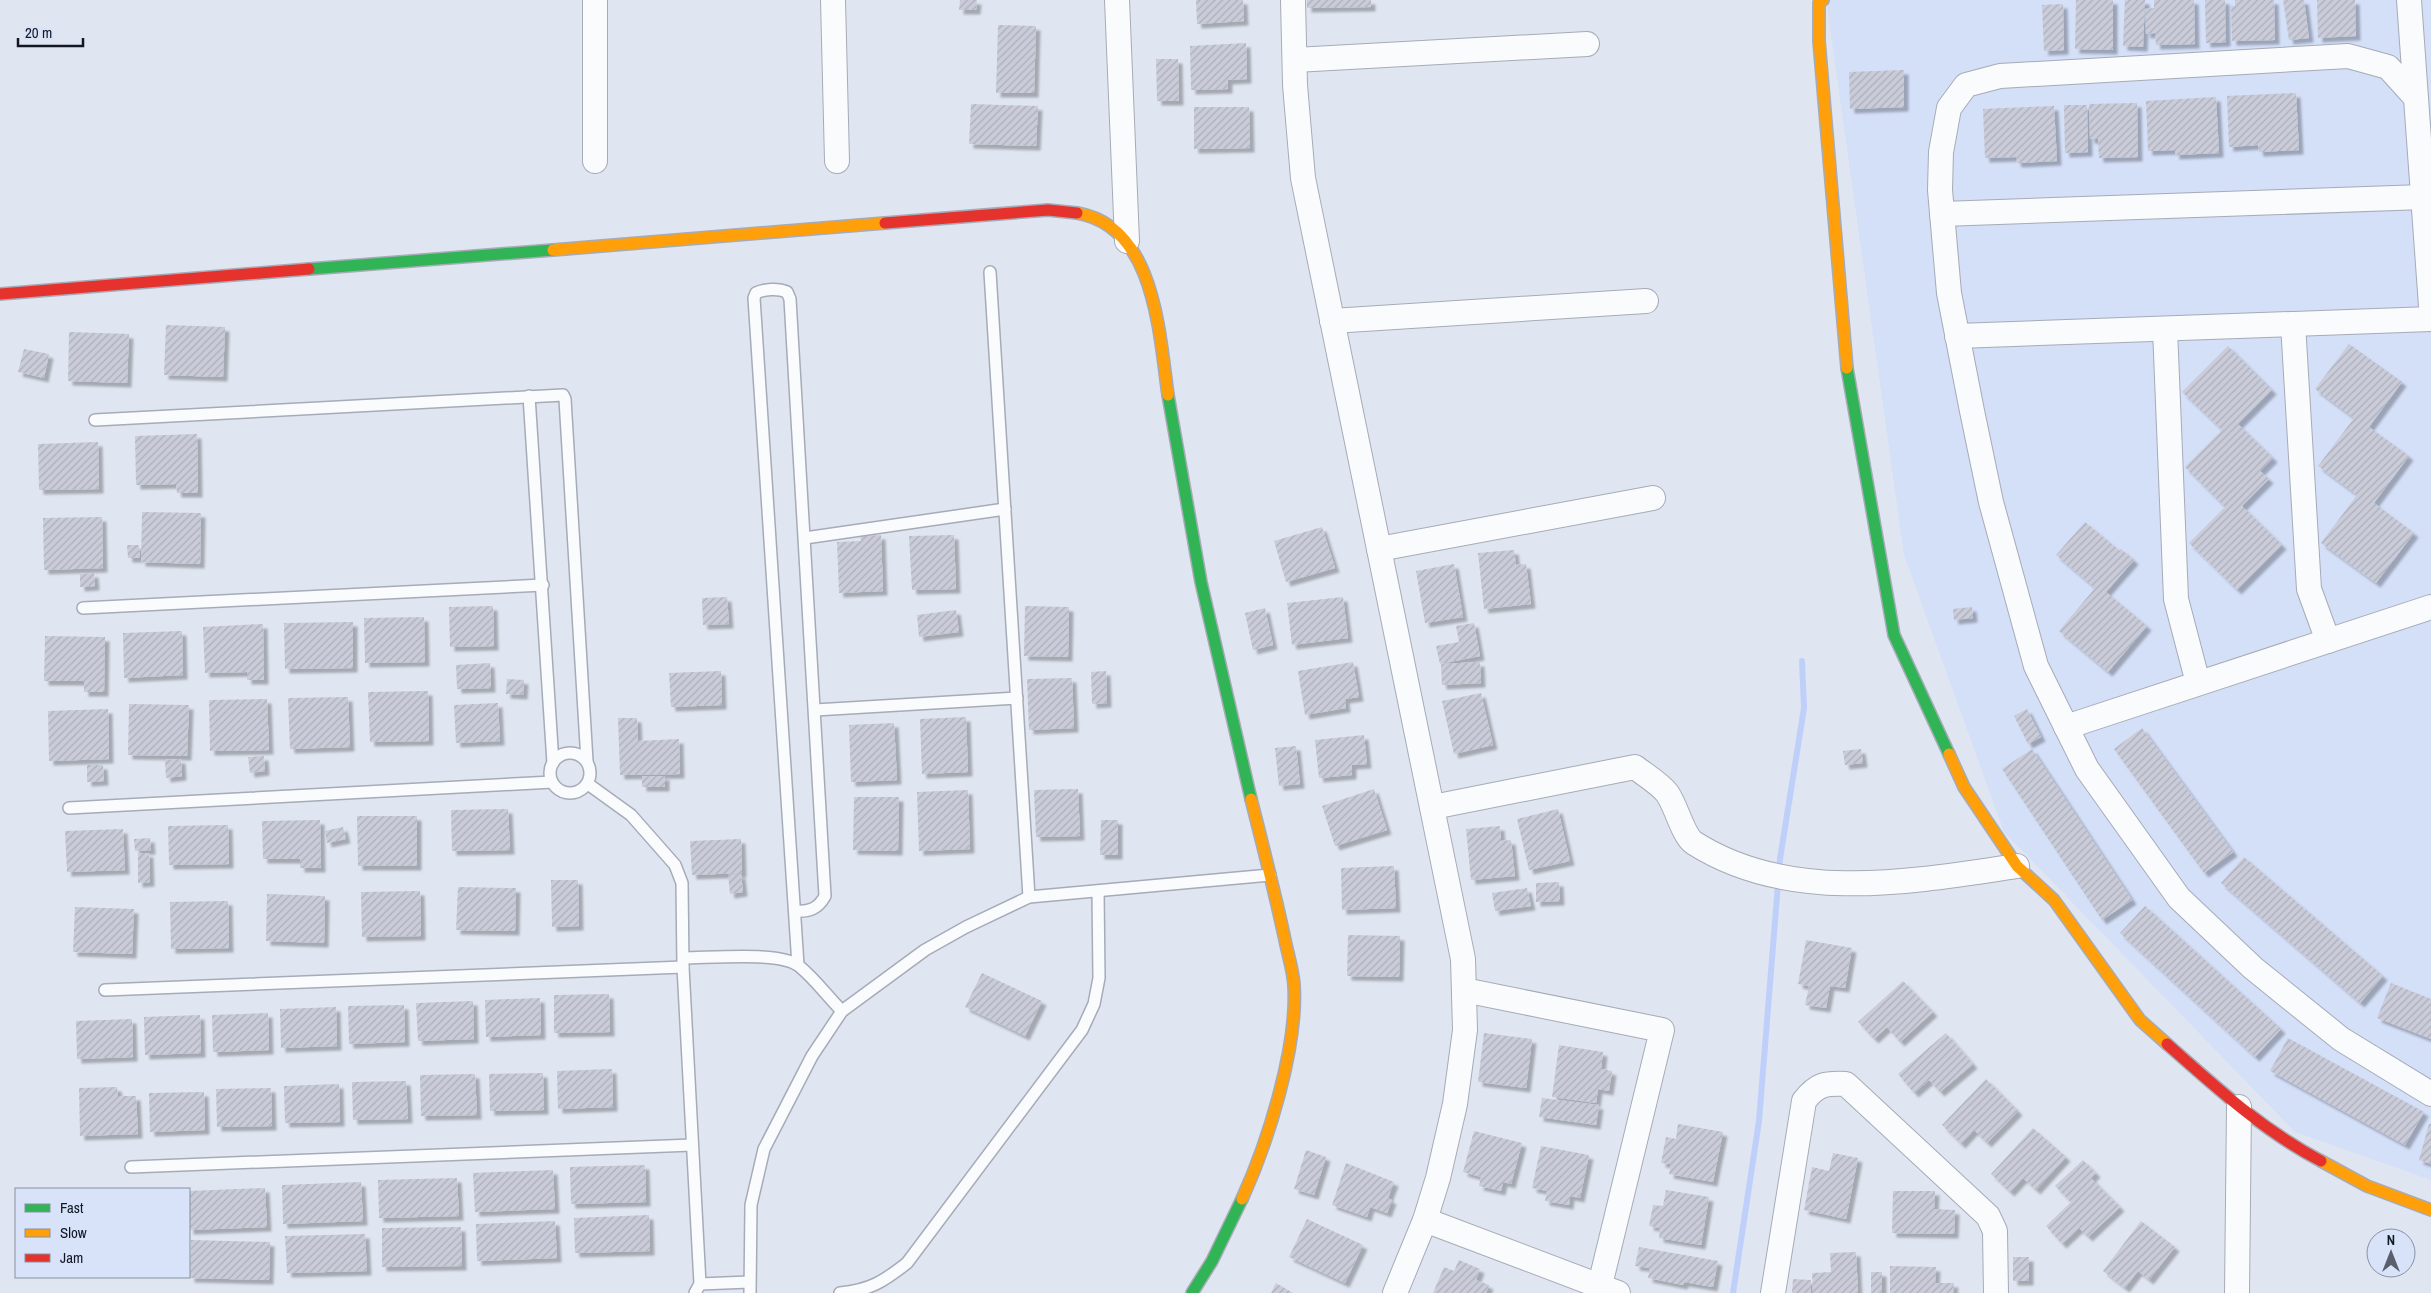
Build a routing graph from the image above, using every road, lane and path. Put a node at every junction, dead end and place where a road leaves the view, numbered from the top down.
1 (595, 0) edge
2 (833, 0) edge
3 (1117, 0) edge
4 (1293, 0) edge
5 (1824, 0) edge
6 (2409, 0) edge
7 (1587, 44) dead end
8 (1295, 60) junction
9 (2416, 98) junction
10 (837, 160) dead end
11 (595, 161) dead end
12 (2424, 197) junction
13 (1942, 214) junction
14 (1127, 241) junction
15 (990, 272) dead end
16 (0, 294) edge
17 (1646, 301) dead end
18 (2431, 306) edge
19 (2431, 319) edge
20 (1332, 321) junction
21 (2293, 324) junction
22 (2165, 329) junction
23 (1958, 336) junction
24 (529, 396) junction
25 (96, 420) dead end
26 (1653, 498) dead end
27 (1005, 509) junction
28 (805, 538) junction
29 (1379, 549) junction
30 (543, 585) junction
31 (2431, 606) edge
32 (83, 608) dead end
33 (2328, 641) junction
34 (2198, 683) junction
35 (1017, 698) junction
36 (815, 710) junction
37 (2066, 727) junction
38 (587, 761) junction
39 (553, 762) junction
40 (552, 782) junction
41 (588, 784) junction
42 (1433, 807) junction
43 (69, 808) dead end
44 (2017, 866) junction
45 (1272, 874) junction
46 (1098, 890) junction
47 (1029, 897) junction
48 (795, 911) junction
49 (684, 962) junction
50 (798, 965) junction
51 (106, 990) dead end
52 (1464, 990) junction
53 (842, 1011) junction
54 (2431, 1094) edge
55 (2239, 1107) junction
56 (692, 1145) junction
57 (131, 1167) dead end
58 (2431, 1210) edge
59 (1425, 1220) junction
60 (750, 1288) edge
61 (698, 1289) edge
62 (1609, 1289) edge
63 (840, 1293) edge
64 (1192, 1293) edge
65 (1396, 1293) edge
66 (1774, 1293) edge
67 (1996, 1293) edge
68 (2237, 1293) edge

1 - 11 street
2 - 10 street
3 - 14 street
4 - 8 street
5 - 44 street
6 - 9 street
7 - 8 street
8 - 20 street
9 - 12 street
9 - 13 street
12 - 13 street
12 - 18 street
13 - 23 street
14 - 16 street
14 - 45 street
15 - 27 lane
17 - 20 street
19 - 21 street
20 - 29 street
21 - 22 street
21 - 33 street
22 - 23 street
22 - 34 street
23 - 37 street
24 - 25 lane
24 - 30 lane
24 - 38 lane
26 - 29 street
27 - 28 lane
27 - 35 lane
28 - 36 lane
28 - 48 lane
29 - 42 street
30 - 32 lane
30 - 39 lane
31 - 33 street
33 - 34 street
34 - 37 street
35 - 36 lane
35 - 47 lane
36 - 48 lane
37 - 54 street
38 - 39 lane
38 - 41 lane
39 - 40 lane
40 - 41 lane
40 - 43 lane
41 - 49 lane
42 - 44 street
42 - 52 street
44 - 55 street
45 - 46 lane
45 - 64 street
46 - 47 lane
46 - 63 lane
47 - 53 lane
48 - 50 lane
49 - 50 lane
49 - 51 lane
49 - 56 lane
50 - 53 lane
52 - 59 street
52 - 62 street
53 - 60 lane
55 - 58 street
55 - 68 street
56 - 57 lane
56 - 61 lane
59 - 62 street
59 - 65 street
60 - 61 lane
66 - 67 street

